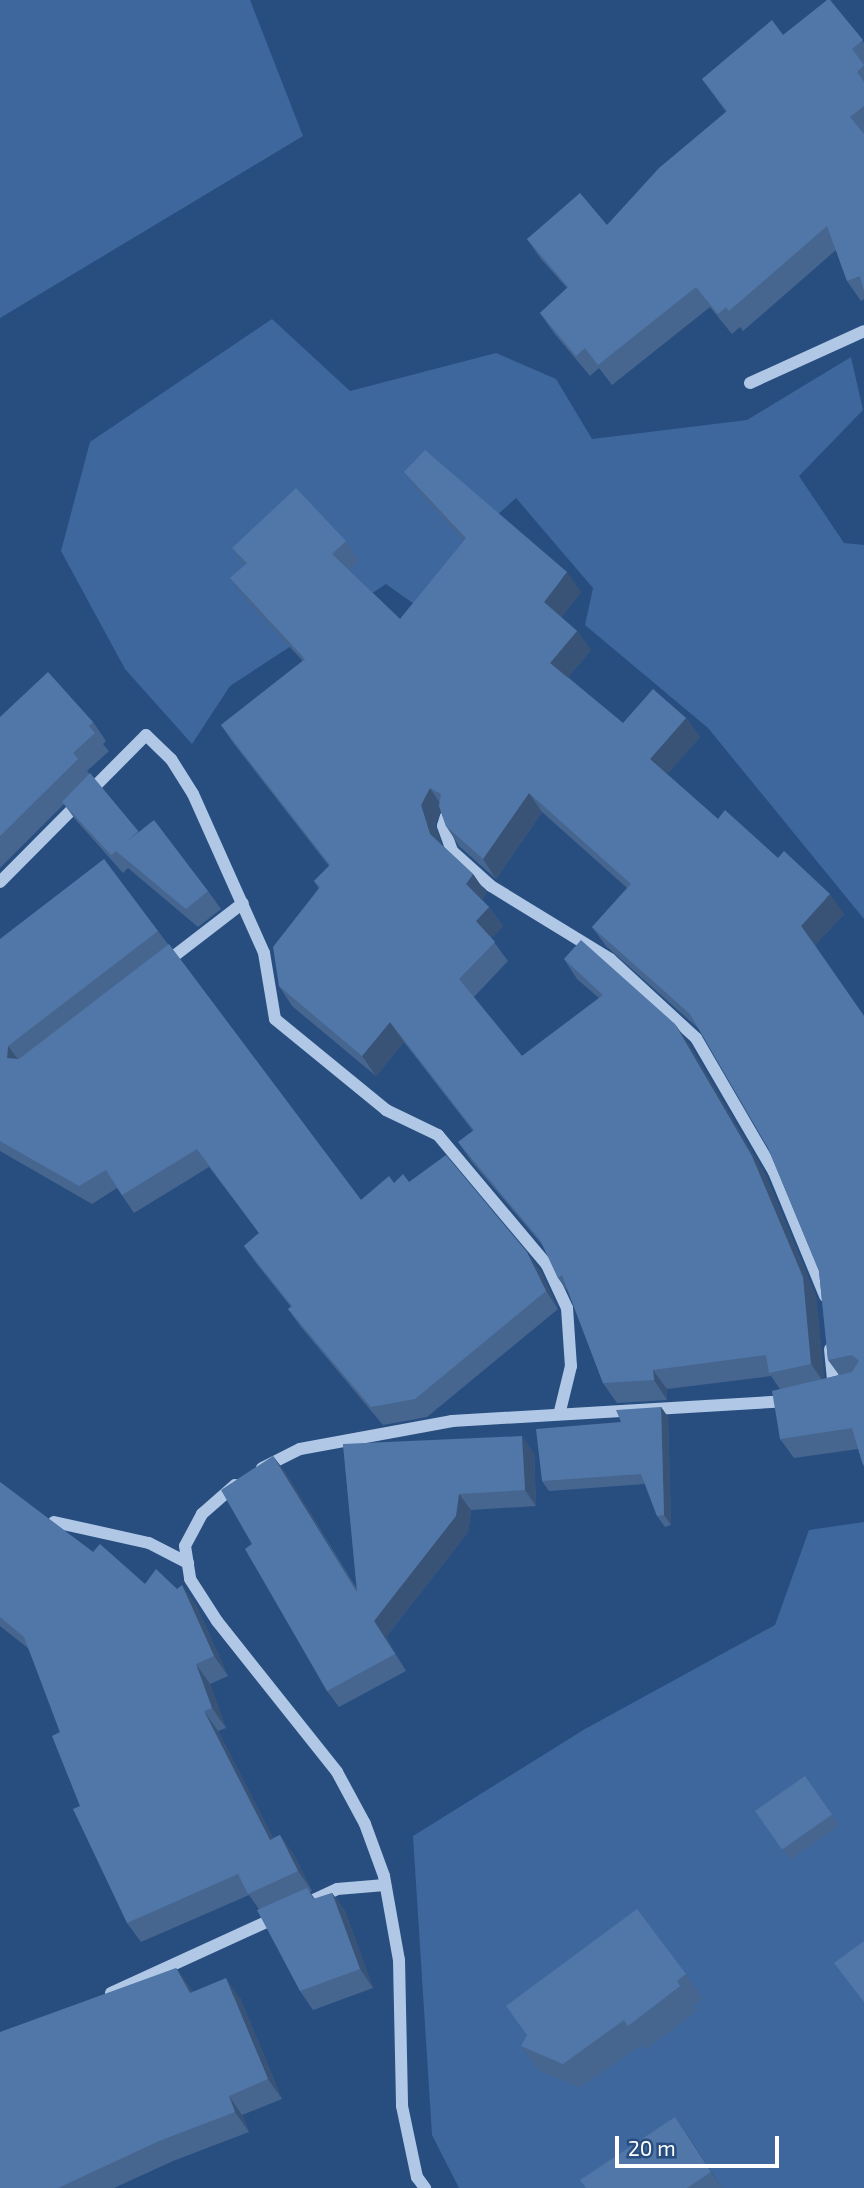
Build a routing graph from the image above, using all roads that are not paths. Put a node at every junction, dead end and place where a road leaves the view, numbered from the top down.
1 (864, 331) edge
2 (750, 383) dead end
3 (446, 816) edge
4 (0, 882) edge
5 (243, 903) junction
6 (156, 970) edge
7 (826, 1308) edge
8 (829, 1335) edge
9 (834, 1391) edge
10 (803, 1398) edge
11 (560, 1411) junction
12 (54, 1522) edge
13 (188, 1563) junction
14 (385, 1885) junction
15 (102, 1996) edge
16 (425, 2188) edge

1 - 2 street
3 - 7 street
4 - 5 street
5 - 6 street
5 - 11 street
8 - 9 street
10 - 11 street
11 - 13 street
12 - 13 street
13 - 14 street
14 - 15 street
14 - 16 street

